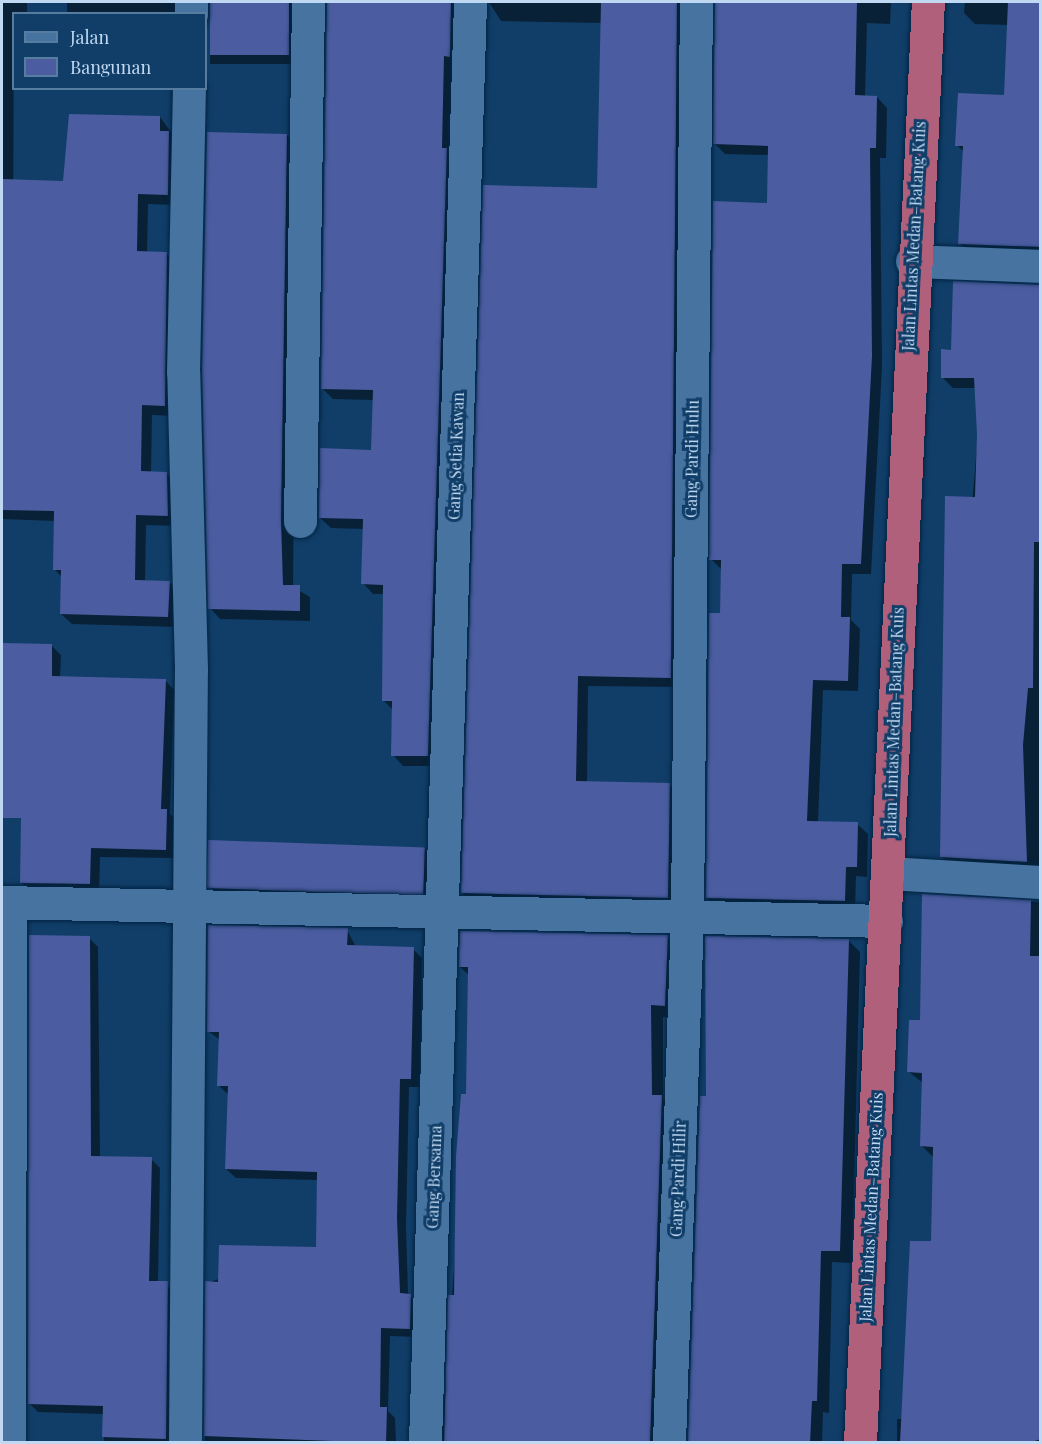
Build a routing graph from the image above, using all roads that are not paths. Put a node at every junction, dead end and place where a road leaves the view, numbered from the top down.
1 (308, 2) edge
2 (471, 2) edge
3 (696, 2) edge
4 (928, 2) edge
5 (189, 90) edge
6 (912, 261) junction
7 (1041, 266) edge
8 (300, 521) dead end
9 (888, 873) junction
10 (1041, 882) edge
11 (6, 902) edge
12 (190, 908) junction
13 (442, 911) junction
14 (687, 916) junction
15 (886, 921) junction
16 (9, 1443) edge
17 (185, 1443) edge
18 (425, 1443) edge
19 (669, 1443) edge
20 (860, 1443) edge

1 - 8 street
2 - 13 street, Gang Setia Kawan
3 - 14 street, Gang Pardi Hulu
4 - 6 highway, Jalan Lintas Medan–Batang Kuis
5 - 12 street
6 - 7 street
6 - 9 highway, Jalan Lintas Medan–Batang Kuis
9 - 10 street
9 - 15 highway, Jalan Lintas Medan–Batang Kuis
11 - 12 street
11 - 16 street
12 - 13 street
12 - 17 street
13 - 14 street
13 - 18 street, Gang Bersama
14 - 15 street
14 - 19 street, Gang Pardi Hilir
15 - 20 highway, Jalan Lintas Medan–Batang Kuis

